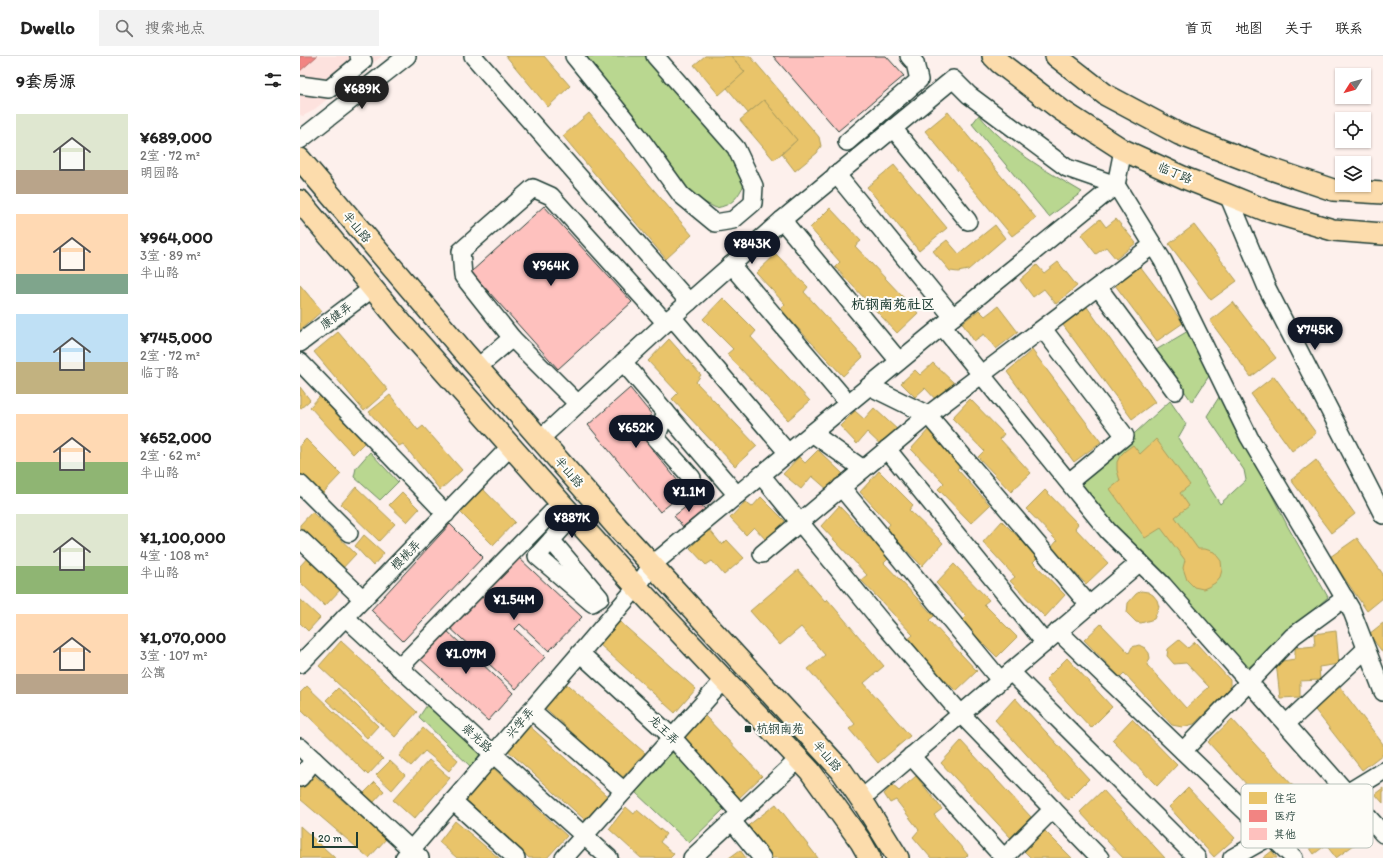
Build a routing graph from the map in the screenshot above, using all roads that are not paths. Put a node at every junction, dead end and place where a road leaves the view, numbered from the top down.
1 (407, 56) edge
2 (473, 56) edge
3 (574, 56) edge
4 (655, 56) edge
5 (909, 56) edge
6 (993, 56) edge
7 (1056, 56) edge
8 (364, 58) edge
9 (919, 80) junction
10 (300, 85) edge
11 (933, 95) junction
12 (893, 128) junction
13 (300, 140) edge
14 (847, 142) dead end
15 (1123, 150) junction
16 (300, 159) edge
17 (836, 174) junction
18 (1116, 185) junction
19 (1383, 193) edge
20 (1228, 195) junction
21 (300, 201) edge
22 (782, 220) junction
23 (968, 221) dead end
24 (1383, 234) edge
25 (1153, 245) junction
26 (731, 265) junction
27 (1098, 287) junction
28 (373, 288) junction
29 (688, 302) junction
30 (669, 320) junction
31 (947, 322) junction
32 (1043, 329) junction
33 (512, 338) junction
34 (300, 343) edge
35 (899, 361) junction
36 (300, 362) edge
37 (623, 362) junction
38 (478, 367) junction
39 (981, 375) junction
40 (869, 386) junction
41 (1175, 391) dead end
42 (848, 403) junction
43 (578, 404) junction
44 (666, 412) junction
45 (928, 415) junction
46 (812, 433) junction
47 (540, 438) junction
48 (512, 446) junction
49 (887, 449) junction
50 (788, 453) junction
51 (863, 469) junction
52 (761, 475) junction
53 (692, 478) dead end
54 (1069, 482) junction
55 (300, 484) edge
56 (841, 487) junction
57 (737, 495) junction
58 (567, 510) junction
59 (1382, 512) edge
60 (446, 514) junction
61 (799, 522) junction
62 (350, 533) dead end
63 (300, 539) edge
64 (552, 540) dead end
65 (762, 554) dead end
66 (1140, 562) junction
67 (652, 565) junction
68 (636, 587) junction
69 (1344, 598) junction
70 (363, 599) junction
71 (1089, 605) junction
72 (345, 617) junction
73 (1058, 631) junction
74 (1045, 642) junction
75 (1366, 649) junction
76 (580, 653) junction
77 (300, 664) edge
78 (400, 668) junction
79 (1006, 676) junction
80 (724, 680) junction
81 (1249, 683) junction
82 (1383, 692) edge
83 (531, 710) junction
84 (961, 714) junction
85 (1286, 724) junction
86 (672, 737) junction
87 (300, 747) edge
88 (1183, 751) junction
89 (493, 754) junction
90 (911, 756) junction
91 (798, 759) junction
92 (314, 760) junction
93 (1383, 771) edge
94 (300, 778) edge
95 (1338, 784) edge
96 (1363, 784) edge
97 (624, 791) junction
98 (861, 799) junction
99 (453, 801) junction
100 (1241, 807) edge
101 (1053, 809) junction
102 (736, 817) junction
103 (1373, 823) edge
104 (1383, 834) edge
105 (584, 836) junction
106 (1250, 848) edge
107 (1284, 848) edge
108 (412, 855) edge
109 (516, 858) edge
110 (564, 858) edge
111 (609, 858) edge
112 (692, 858) edge
113 (762, 858) edge
114 (870, 858) edge
115 (898, 858) edge
116 (1004, 858) edge
117 (1100, 858) edge
118 (1197, 858) edge
119 (1232, 858) edge
120 (1294, 858) edge

1 - 13 street
2 - 29 street
3 - 4 street
5 - 9 street
6 - 15 main road, 临丁路
7 - 19 main road
8 - 10 street
9 - 11 street
9 - 14 street
11 - 12 street
11 - 18 street
12 - 17 street
12 - 23 street
15 - 18 street
15 - 20 main road, 临丁路
16 - 38 main road, 半山路
17 - 22 street
17 - 31 street
18 - 25 street
18 - 31 street, 兴学弄
20 - 24 main road, 临丁路
20 - 59 street
21 - 28 main road, 半山路
22 - 26 street
22 - 35 street
25 - 27 street
25 - 69 street
26 - 29 street
26 - 42 street
27 - 32 street
27 - 41 street
28 - 34 street, 康健弄
28 - 48 main road, 半山路
29 - 30 street
30 - 33 street
30 - 37 street
30 - 50 street
31 - 35 street, 兴学弄
31 - 39 street
32 - 39 street
32 - 54 street
33 - 38 street
33 - 43 street
35 - 40 street, 兴学弄
36 - 60 street
37 - 43 street
37 - 44 street
38 - 47 main road, 半山路
39 - 45 street
39 - 54 street
40 - 42 street, 兴学弄
40 - 45 street
42 - 46 street, 兴学弄
43 - 47 street
44 - 53 street
44 - 57 street
45 - 49 street
45 - 71 street
46 - 50 street, 兴学弄
46 - 51 street
47 - 67 main road, 半山路
48 - 58 main road, 半山路
48 - 60 street, 樱桃弄
49 - 51 street
49 - 74 street
50 - 52 street, 兴学弄
51 - 56 street
52 - 57 street, 兴学弄
52 - 61 street
54 - 66 street
55 - 62 street
56 - 61 street
56 - 79 street
57 - 67 street, 兴学弄
58 - 64 street
58 - 68 main road, 半山路
58 - 78 street
60 - 70 street, 樱桃弄
61 - 65 street
61 - 84 street
63 - 70 street
66 - 71 street
66 - 81 street
67 - 68 street, 兴学弄
67 - 98 main road, 半山路
68 - 76 street, 兴学弄
68 - 80 main road, 半山路
69 - 75 street
69 - 81 street
70 - 72 street, 樱桃弄
71 - 73 street
72 - 77 street, 樱桃弄
72 - 78 street, 崇光路
73 - 74 street
73 - 88 street
74 - 79 street
75 - 82 street
75 - 85 street
76 - 83 street, 兴学弄
76 - 86 street, 龙王弄
78 - 89 street, 崇光路
79 - 84 street
79 - 118 street
80 - 86 street
80 - 91 main road, 半山路
81 - 85 street
81 - 88 street
83 - 89 street, 兴学弄
83 - 97 street
84 - 90 street
84 - 101 street
85 - 95 street
86 - 97 street
86 - 102 street, 龙王弄
87 - 92 street
88 - 100 street
89 - 99 street, 兴学弄
89 - 105 street, 崇光路
90 - 98 street
90 - 116 street
91 - 102 street
91 - 114 main road, 半山路
92 - 94 street
92 - 108 street
93 - 96 street
97 - 105 street
98 - 115 main road, 半山路
99 - 108 street, 兴学弄
99 - 109 street
101 - 116 street
101 - 117 street
102 - 112 street
102 - 113 street, 龙王弄
103 - 104 street
105 - 110 street
105 - 111 street, 崇光路
106 - 119 street
107 - 120 street

